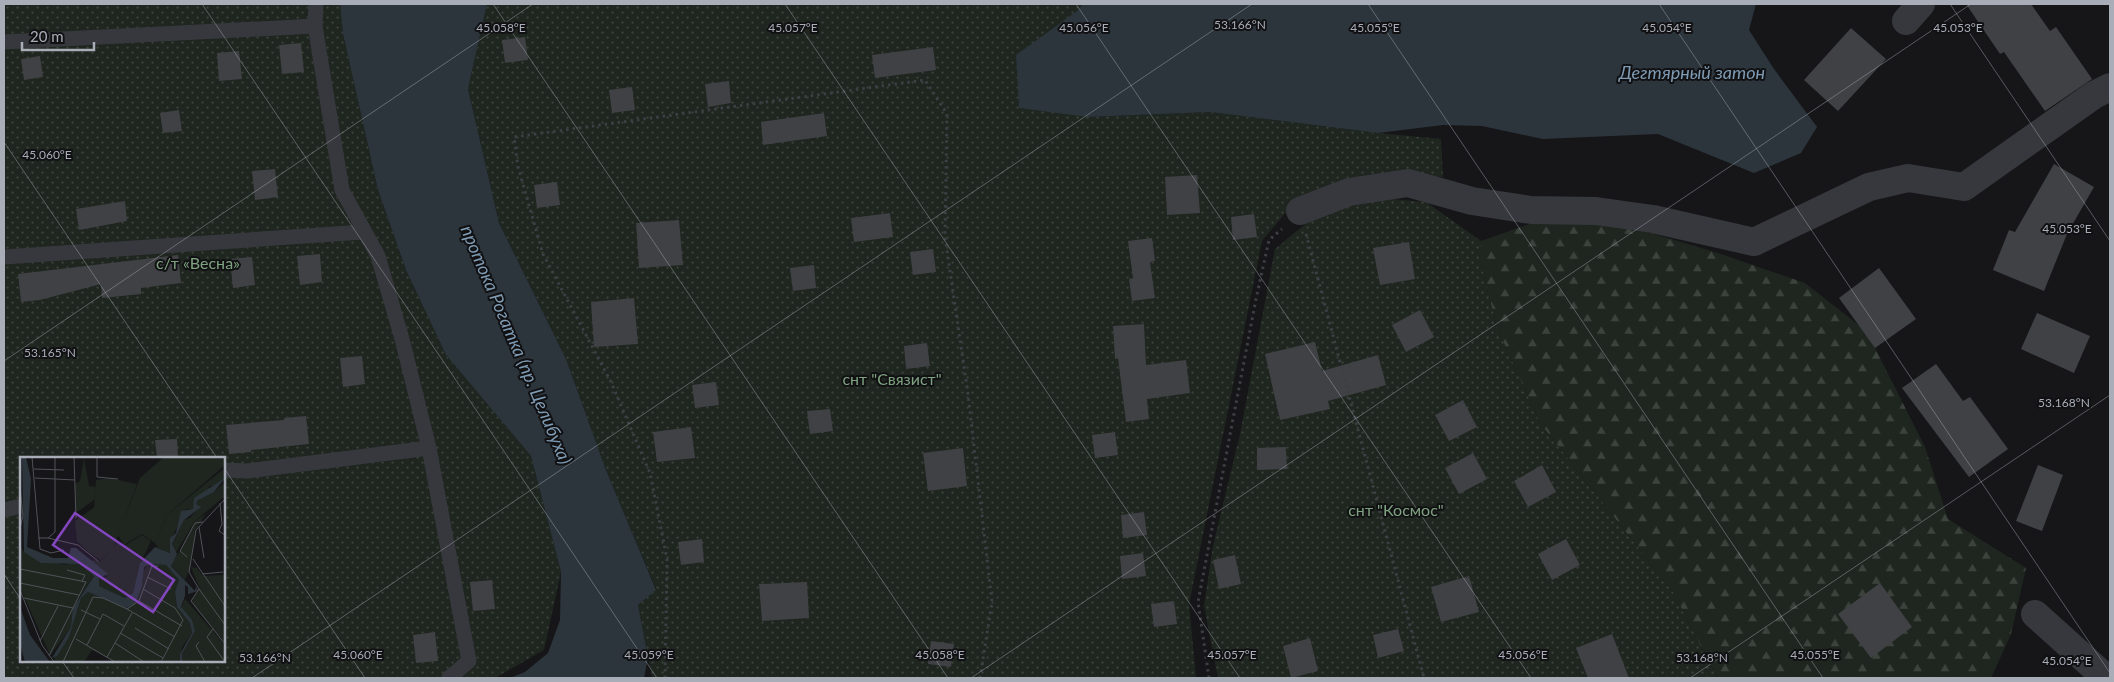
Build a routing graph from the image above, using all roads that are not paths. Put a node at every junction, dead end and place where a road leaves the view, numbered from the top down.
1 (316, 4) edge
2 (315, 26) junction
3 (4, 42) edge
4 (2110, 87) edge
5 (1300, 212) road end
6 (363, 232) junction
7 (4, 257) edge
8 (429, 448) junction
9 (225, 470) edge
10 (20, 506) edge
11 (4, 510) edge
12 (2035, 614) dead end
13 (449, 678) edge
14 (2106, 678) edge

1 - 2 lane
2 - 3 lane
2 - 6 lane
4 - 5 street
6 - 7 lane
6 - 8 lane
8 - 9 lane
8 - 13 lane
10 - 11 lane
12 - 14 street

